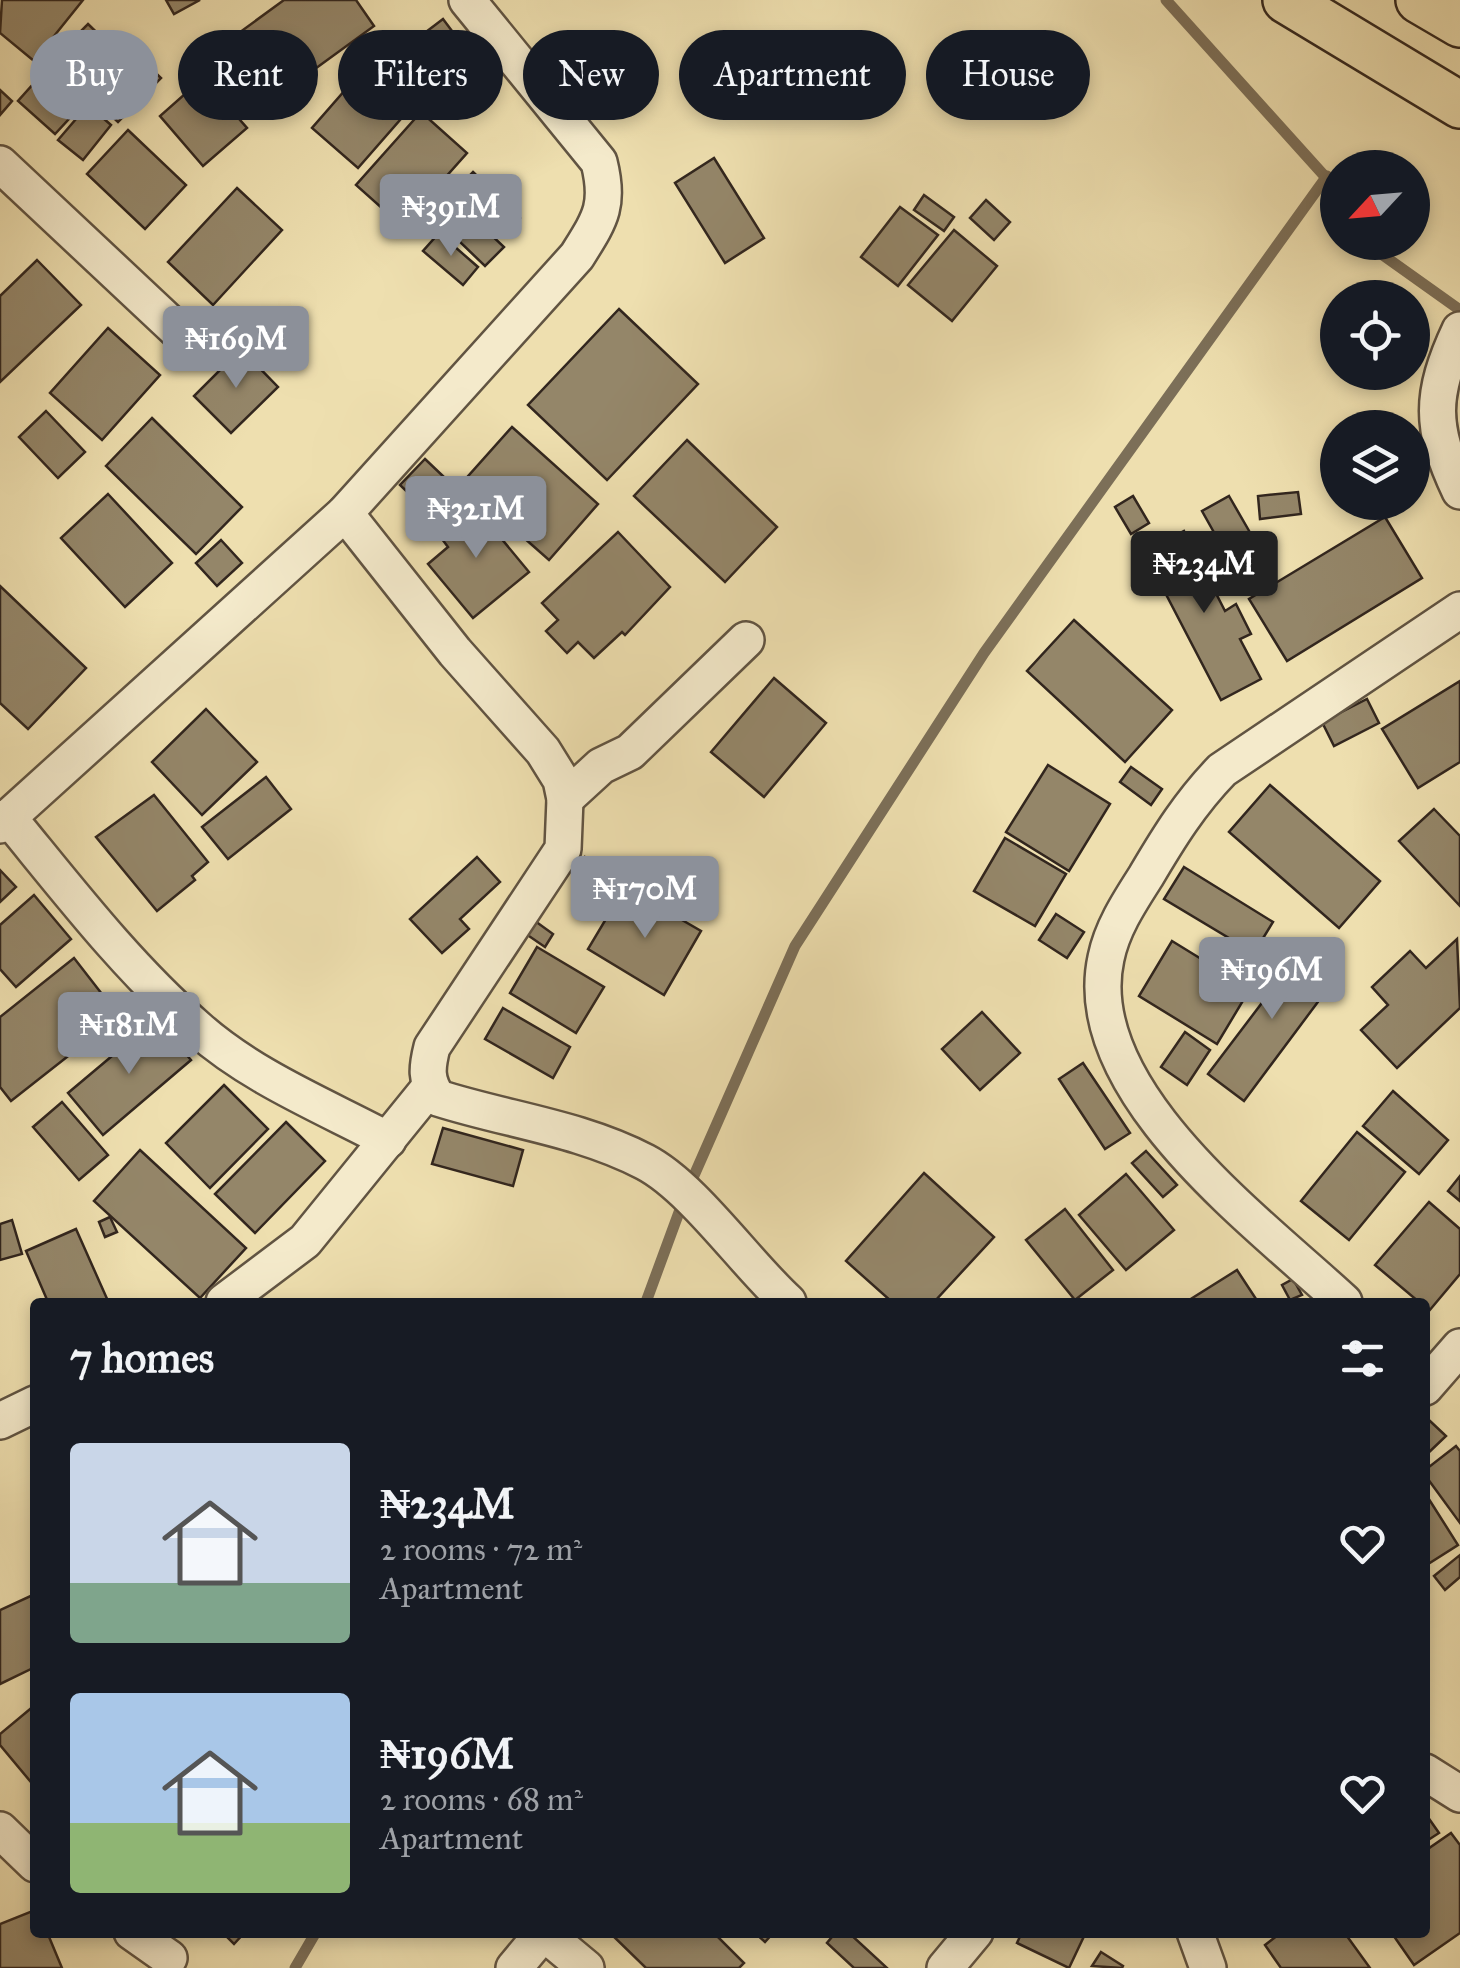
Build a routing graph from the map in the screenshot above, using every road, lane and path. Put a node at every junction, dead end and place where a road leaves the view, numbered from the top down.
1 (467, 0) edge
2 (1286, 0) edge
3 (1419, 0) edge
4 (1460, 24) edge
5 (1460, 105) edge
6 (0, 164) edge
7 (1456, 338) edge
8 (194, 346) dead end
9 (1460, 492) edge
10 (345, 513) junction
11 (1460, 610) edge
12 (746, 640) dead end
13 (565, 799) junction
14 (4, 821) edge
15 (430, 1087) junction
16 (388, 1140) junction
17 (229, 1298) edge
18 (784, 1298) edge
19 (1340, 1298) edge
20 (1460, 1347) edge
21 (1430, 1379) edge
22 (30, 1406) edge
23 (0, 1421) edge
24 (1430, 1775) edge
25 (1460, 1794) edge
26 (0, 1830) edge
27 (30, 1859) edge
28 (141, 1938) edge
29 (540, 1938) edge
30 (550, 1938) edge
31 (970, 1938) edge
32 (1197, 1938) edge
33 (169, 1958) dead end
34 (514, 1968) edge
35 (586, 1968) edge
36 (945, 1968) edge
37 (1208, 1968) edge

1 - 10 street
2 - 5 main road
3 - 4 main road
6 - 8 street
7 - 9 street
10 - 13 street
10 - 14 street
11 - 19 street
12 - 13 street
13 - 15 street
14 - 16 street
15 - 16 street
15 - 18 street
16 - 17 street
20 - 21 street
22 - 23 street
24 - 25 street
26 - 27 street
28 - 33 street
29 - 34 street
30 - 35 street
31 - 36 street
32 - 37 street

